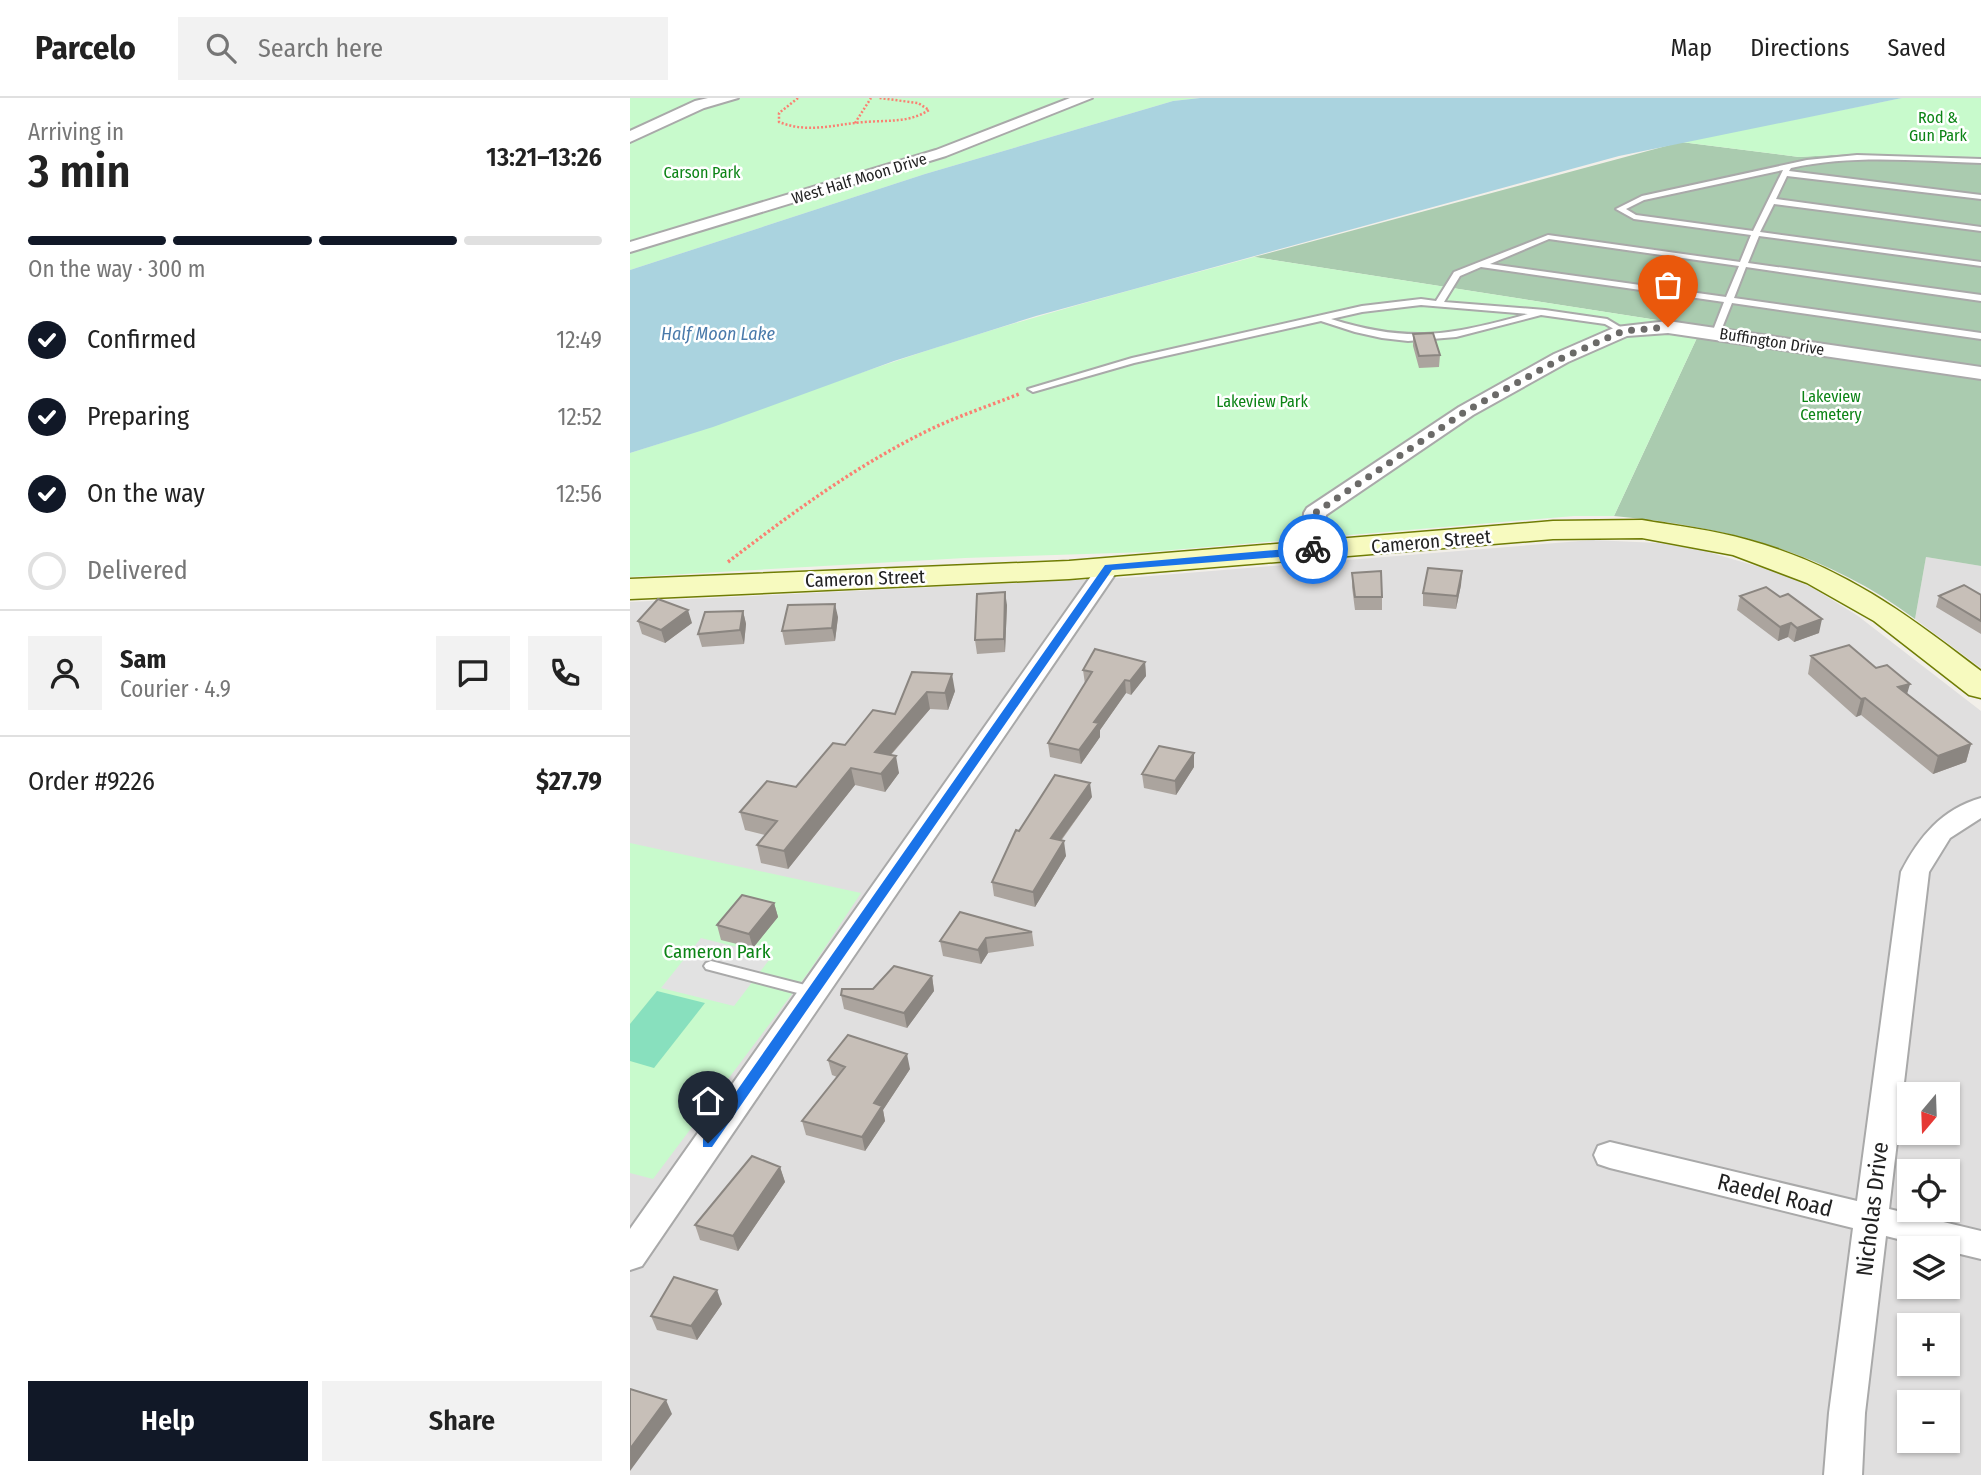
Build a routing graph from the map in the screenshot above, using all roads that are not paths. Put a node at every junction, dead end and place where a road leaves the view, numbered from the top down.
1 (730, 98) edge
2 (1085, 98) edge
3 (630, 137) edge
4 (1981, 161) edge
5 (1786, 170) junction
6 (1981, 197) edge
7 (1771, 201) junction
8 (1981, 229) edge
9 (1756, 233) junction
10 (630, 247) edge
11 (1981, 264) edge
12 (1481, 265) junction
13 (1743, 265) junction
14 (1981, 298) edge
15 (1729, 300) junction
16 (1439, 303) junction
17 (1545, 313) junction
18 (1323, 318) junction
19 (1623, 331) junction
20 (1716, 333) junction
21 (1981, 336) edge
22 (1981, 373) edge
23 (1033, 389) road end
24 (1313, 552) junction
25 (1109, 567) junction
26 (630, 589) edge
27 (1981, 688) edge
28 (1981, 807) edge
29 (711, 966) dead end
30 (813, 992) junction
31 (1610, 1155) dead end
32 (1870, 1218) junction
33 (1981, 1245) edge
34 (630, 1256) edge
35 (1843, 1475) edge

1 - 3 street
2 - 10 street, West Half Moon Drive
4 - 5 lane
5 - 6 lane
5 - 7 lane
5 - 9 lane
7 - 8 lane
7 - 9 lane
9 - 11 lane
9 - 13 lane
12 - 13 lane
12 - 15 lane
12 - 16 lane
13 - 14 lane
13 - 15 lane
15 - 20 lane
15 - 21 lane
16 - 17 lane
16 - 18 lane
17 - 18 lane
17 - 19 lane
18 - 23 lane
19 - 20 street, Buffington Drive
19 - 24 street, Buffington Drive
20 - 22 street, Buffington Drive
24 - 25 main road, Cameron Street
24 - 27 main road, Cameron Street
25 - 26 main road, Cameron Street
25 - 30 street
28 - 32 street, Nicholas Drive
29 - 30 lane
30 - 34 street
31 - 32 street, Raedel Road
32 - 33 street, Raedel Road
32 - 35 street, Nicholas Drive

